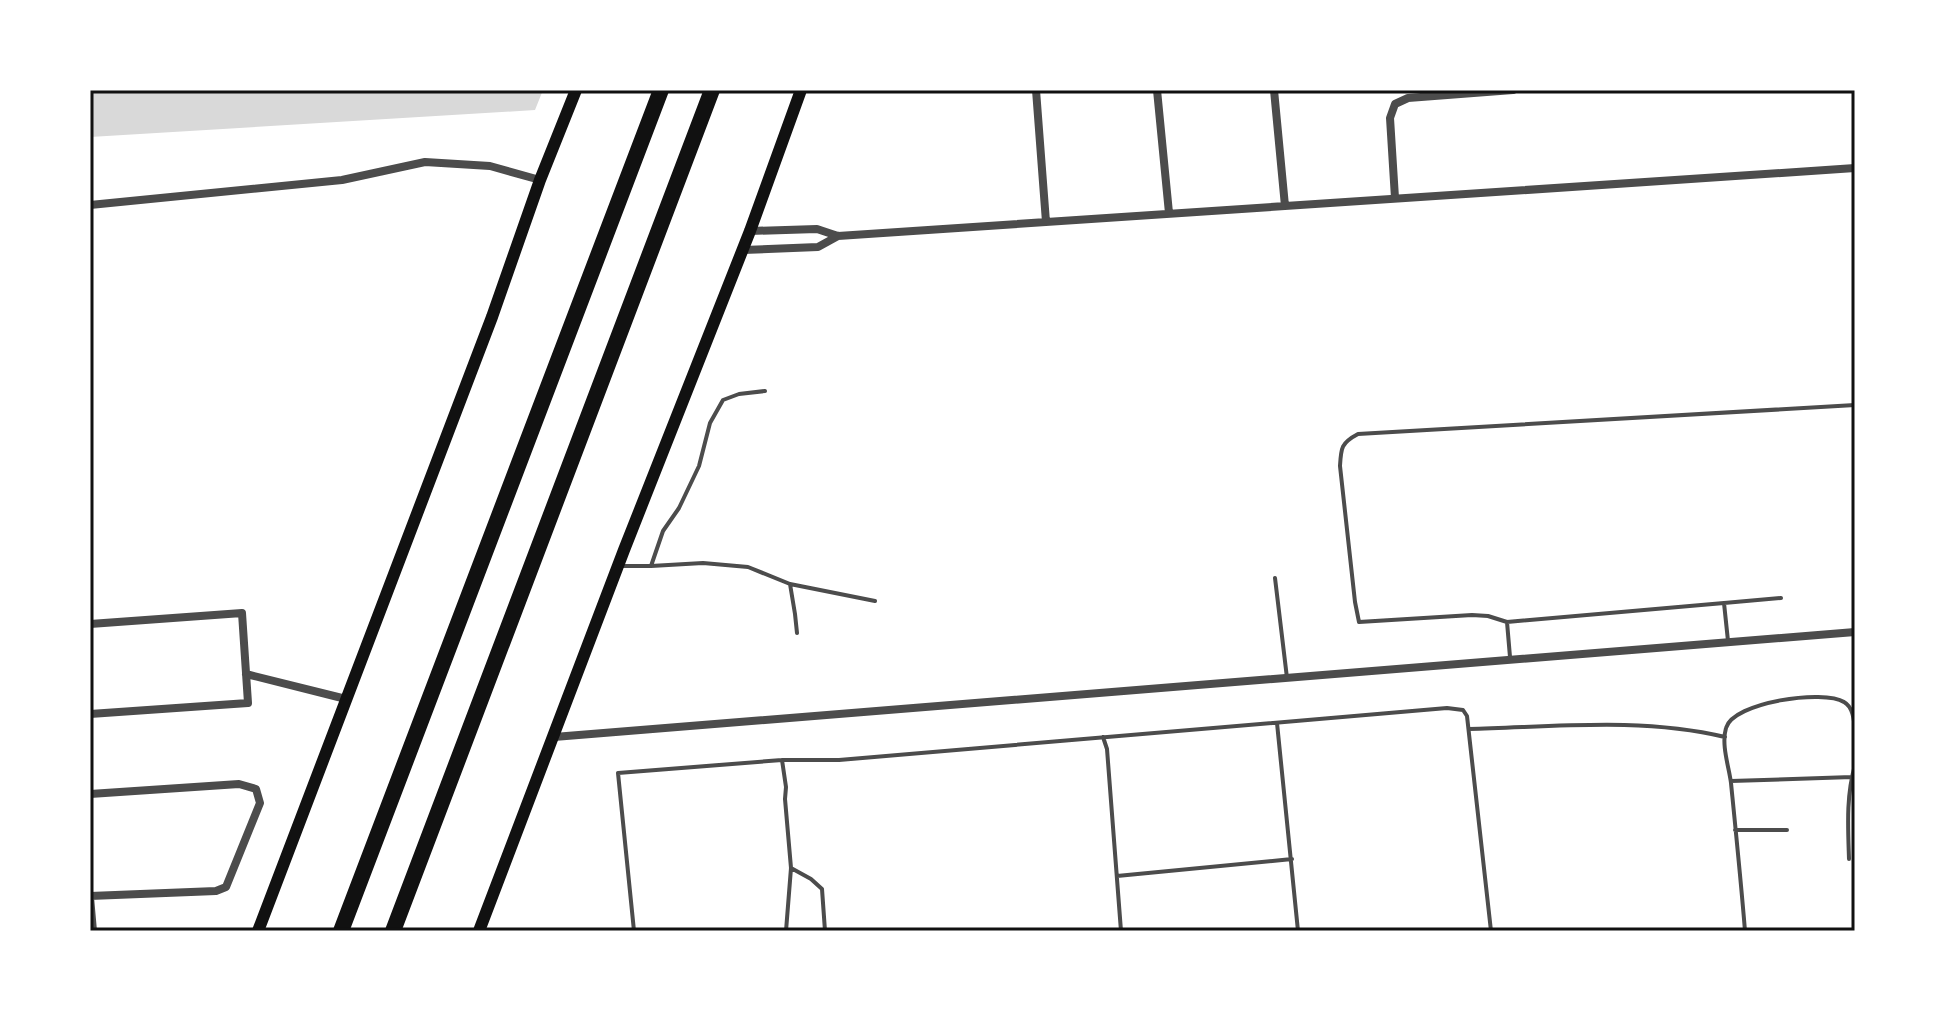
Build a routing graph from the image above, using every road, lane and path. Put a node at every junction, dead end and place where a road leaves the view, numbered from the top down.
1 (576, 90) edge
2 (661, 90) edge
3 (712, 90) edge
4 (801, 90) edge
5 (1036, 90) edge
6 (1157, 90) edge
7 (1274, 90) edge
8 (1513, 90) edge
9 (1855, 168) edge
10 (540, 180) junction
11 (1395, 198) junction
12 (90, 205) edge
13 (1285, 206) junction
14 (1169, 213) junction
15 (1046, 222) junction
16 (750, 231) junction
17 (838, 236) junction
18 (743, 250) junction
19 (765, 391) dead end
20 (1855, 405) edge
21 (618, 566) junction
22 (651, 566) junction
23 (1275, 578) dead end
24 (790, 584) junction
25 (1781, 598) dead end
26 (875, 601) dead end
27 (1724, 603) junction
28 (1507, 622) junction
29 (90, 624) edge
30 (1855, 632) edge
31 (797, 633) dead end
32 (1728, 642) junction
33 (1510, 660) junction
34 (246, 674) junction
35 (1287, 678) junction
36 (346, 699) junction
37 (90, 714) edge
38 (1277, 723) junction
39 (1469, 729) junction
40 (1855, 729) edge
41 (554, 737) junction
42 (1103, 737) junction
43 (1725, 737) junction
44 (782, 760) junction
45 (1855, 765) edge
46 (1852, 777) junction
47 (1731, 781) junction
48 (90, 794) edge
49 (1735, 830) junction
50 (1787, 830) dead end
51 (1292, 859) junction
52 (1849, 859) dead end
53 (791, 868) junction
54 (1117, 876) junction
55 (90, 897) edge
56 (93, 931) edge
57 (258, 931) edge
58 (341, 931) edge
59 (393, 931) edge
60 (479, 931) edge
61 (634, 931) edge
62 (786, 931) edge
63 (825, 931) edge
64 (1121, 931) edge
65 (1298, 931) edge
66 (1491, 931) edge
67 (1745, 931) edge

1 - 10 main road
2 - 58 highway
3 - 59 highway
4 - 16 main road
5 - 15 street
6 - 14 street
7 - 13 street
8 - 11 street
9 - 11 street
10 - 12 street
10 - 36 main road
11 - 13 street
13 - 14 street
14 - 15 street
15 - 17 street
16 - 17 street
16 - 18 main road
17 - 18 street
18 - 21 main road
19 - 22 lane
20 - 28 lane
21 - 22 lane
21 - 41 main road
22 - 24 lane
23 - 35 lane
24 - 26 lane
24 - 31 lane
25 - 27 lane
27 - 28 lane
27 - 32 lane
28 - 33 lane
29 - 34 street
30 - 32 street
32 - 33 street
33 - 35 street
34 - 36 street
34 - 37 street
35 - 41 street
36 - 57 main road
38 - 39 lane
38 - 42 lane
38 - 51 lane
39 - 43 lane
39 - 66 lane
40 - 43 lane
41 - 60 main road
42 - 44 lane
42 - 54 lane
43 - 47 lane
44 - 53 lane
44 - 61 lane
45 - 46 lane
46 - 47 lane
46 - 52 lane
47 - 49 lane
48 - 55 street
49 - 50 lane
49 - 67 lane
51 - 54 lane
51 - 65 lane
53 - 62 lane
53 - 63 lane
54 - 64 lane
55 - 56 street

